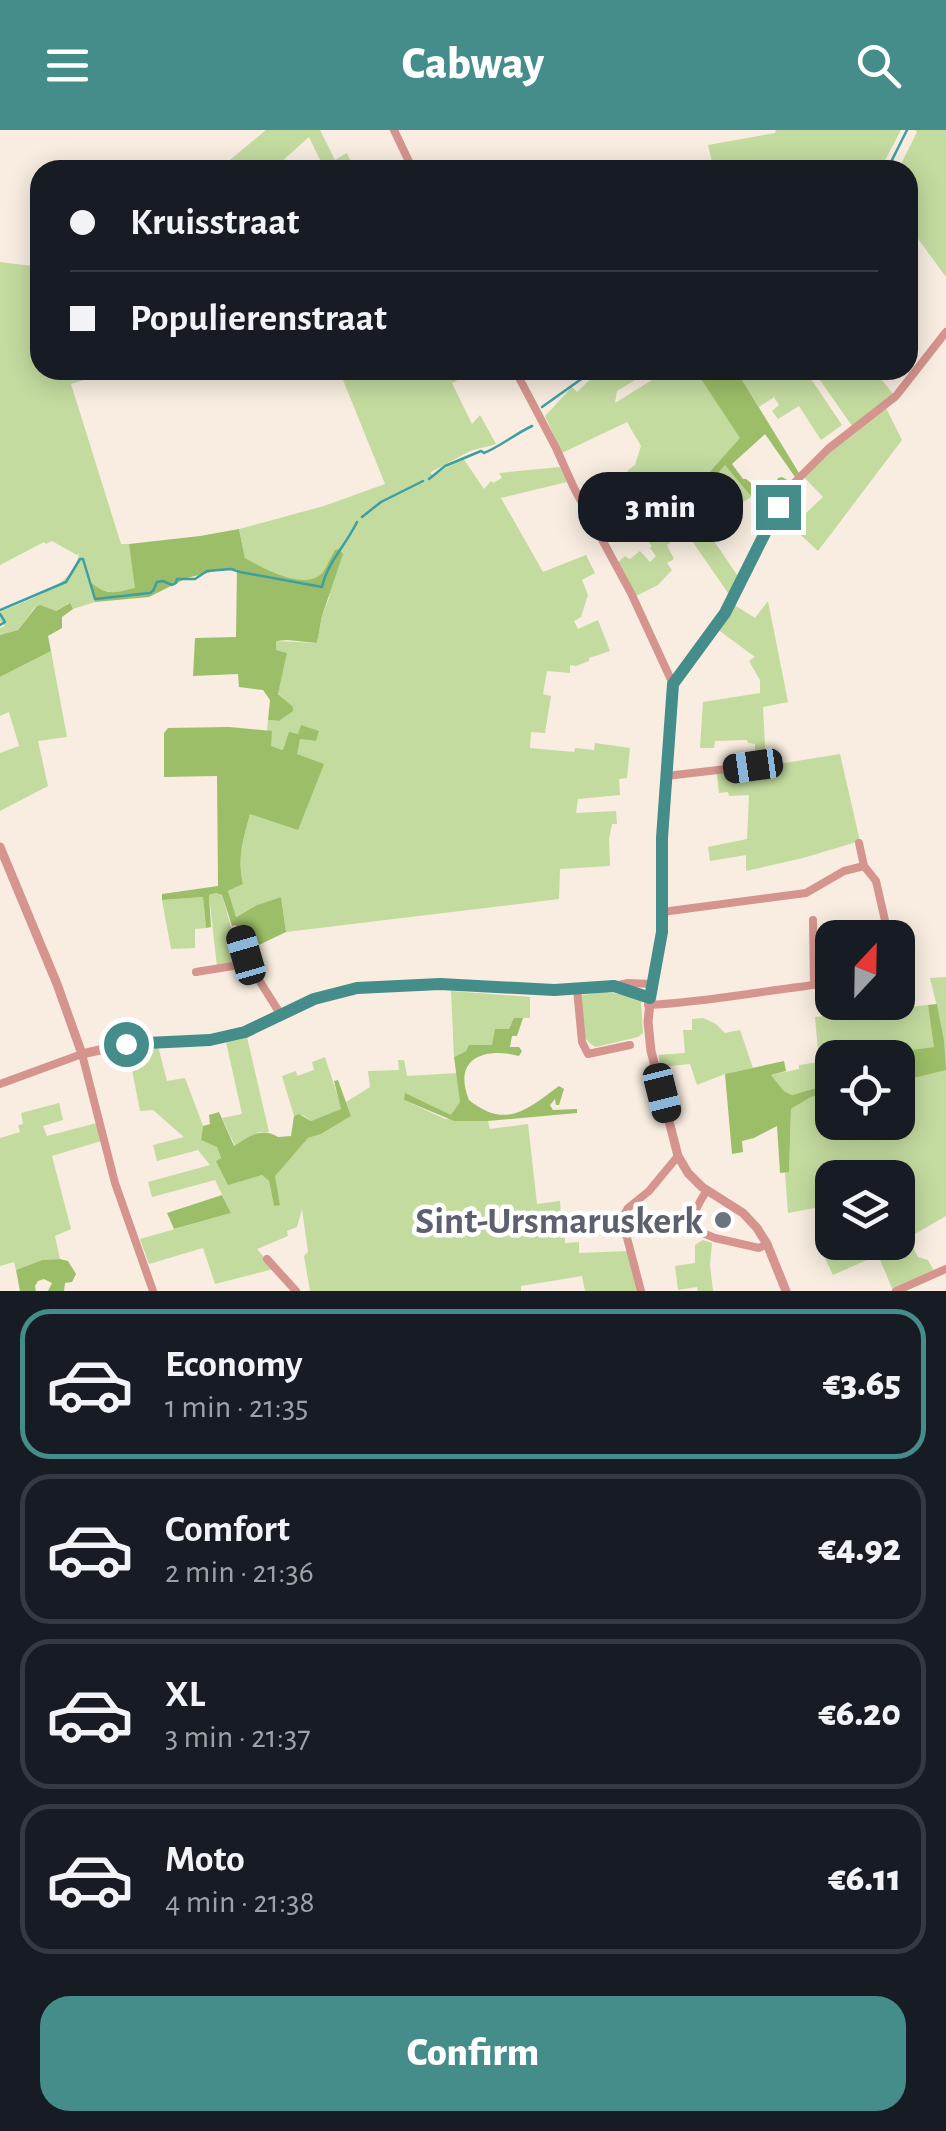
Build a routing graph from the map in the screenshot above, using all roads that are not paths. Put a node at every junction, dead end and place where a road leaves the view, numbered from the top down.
1 (394, 130) edge
2 (408, 160) edge
3 (946, 332) edge
4 (918, 368) edge
5 (520, 380) edge
6 (908, 380) edge
7 (673, 684) junction
8 (753, 766) dead end
9 (666, 776) junction
10 (859, 843) dead end
11 (0, 847) edge
12 (864, 866) junction
13 (662, 912) junction
14 (813, 920) dead end
15 (885, 920) edge
16 (239, 928) dead end
17 (248, 967) junction
18 (196, 972) dead end
19 (652, 984) junction
20 (814, 985) joint
21 (614, 986) junction
22 (576, 989) junction
23 (649, 1001) junction
24 (281, 1014) junction
25 (630, 1045) dead end
26 (82, 1054) junction
27 (0, 1084) edge
28 (678, 1156) junction
29 (707, 1190) junction
30 (767, 1244) junction
31 (267, 1259) dead end
32 (946, 1269) edge
33 (153, 1291) edge
34 (296, 1291) edge
35 (641, 1291) edge
36 (786, 1291) edge
37 (896, 1291) edge

1 - 2 street
3 - 4 street
5 - 7 street
6 - 7 street
7 - 9 street
8 - 9 street
9 - 13 street
10 - 12 street
11 - 26 street
12 - 13 street
12 - 15 street
13 - 19 street
14 - 20 street
16 - 17 street
17 - 18 street
17 - 24 street
19 - 21 street
19 - 23 street
20 - 23 street
21 - 22 street
21 - 23 street
22 - 24 street
22 - 25 street
23 - 28 street
24 - 26 street
26 - 27 street
26 - 33 street
28 - 29 street
28 - 35 street
29 - 30 street
29 - 30 street
30 - 36 street
31 - 34 street
32 - 37 street

